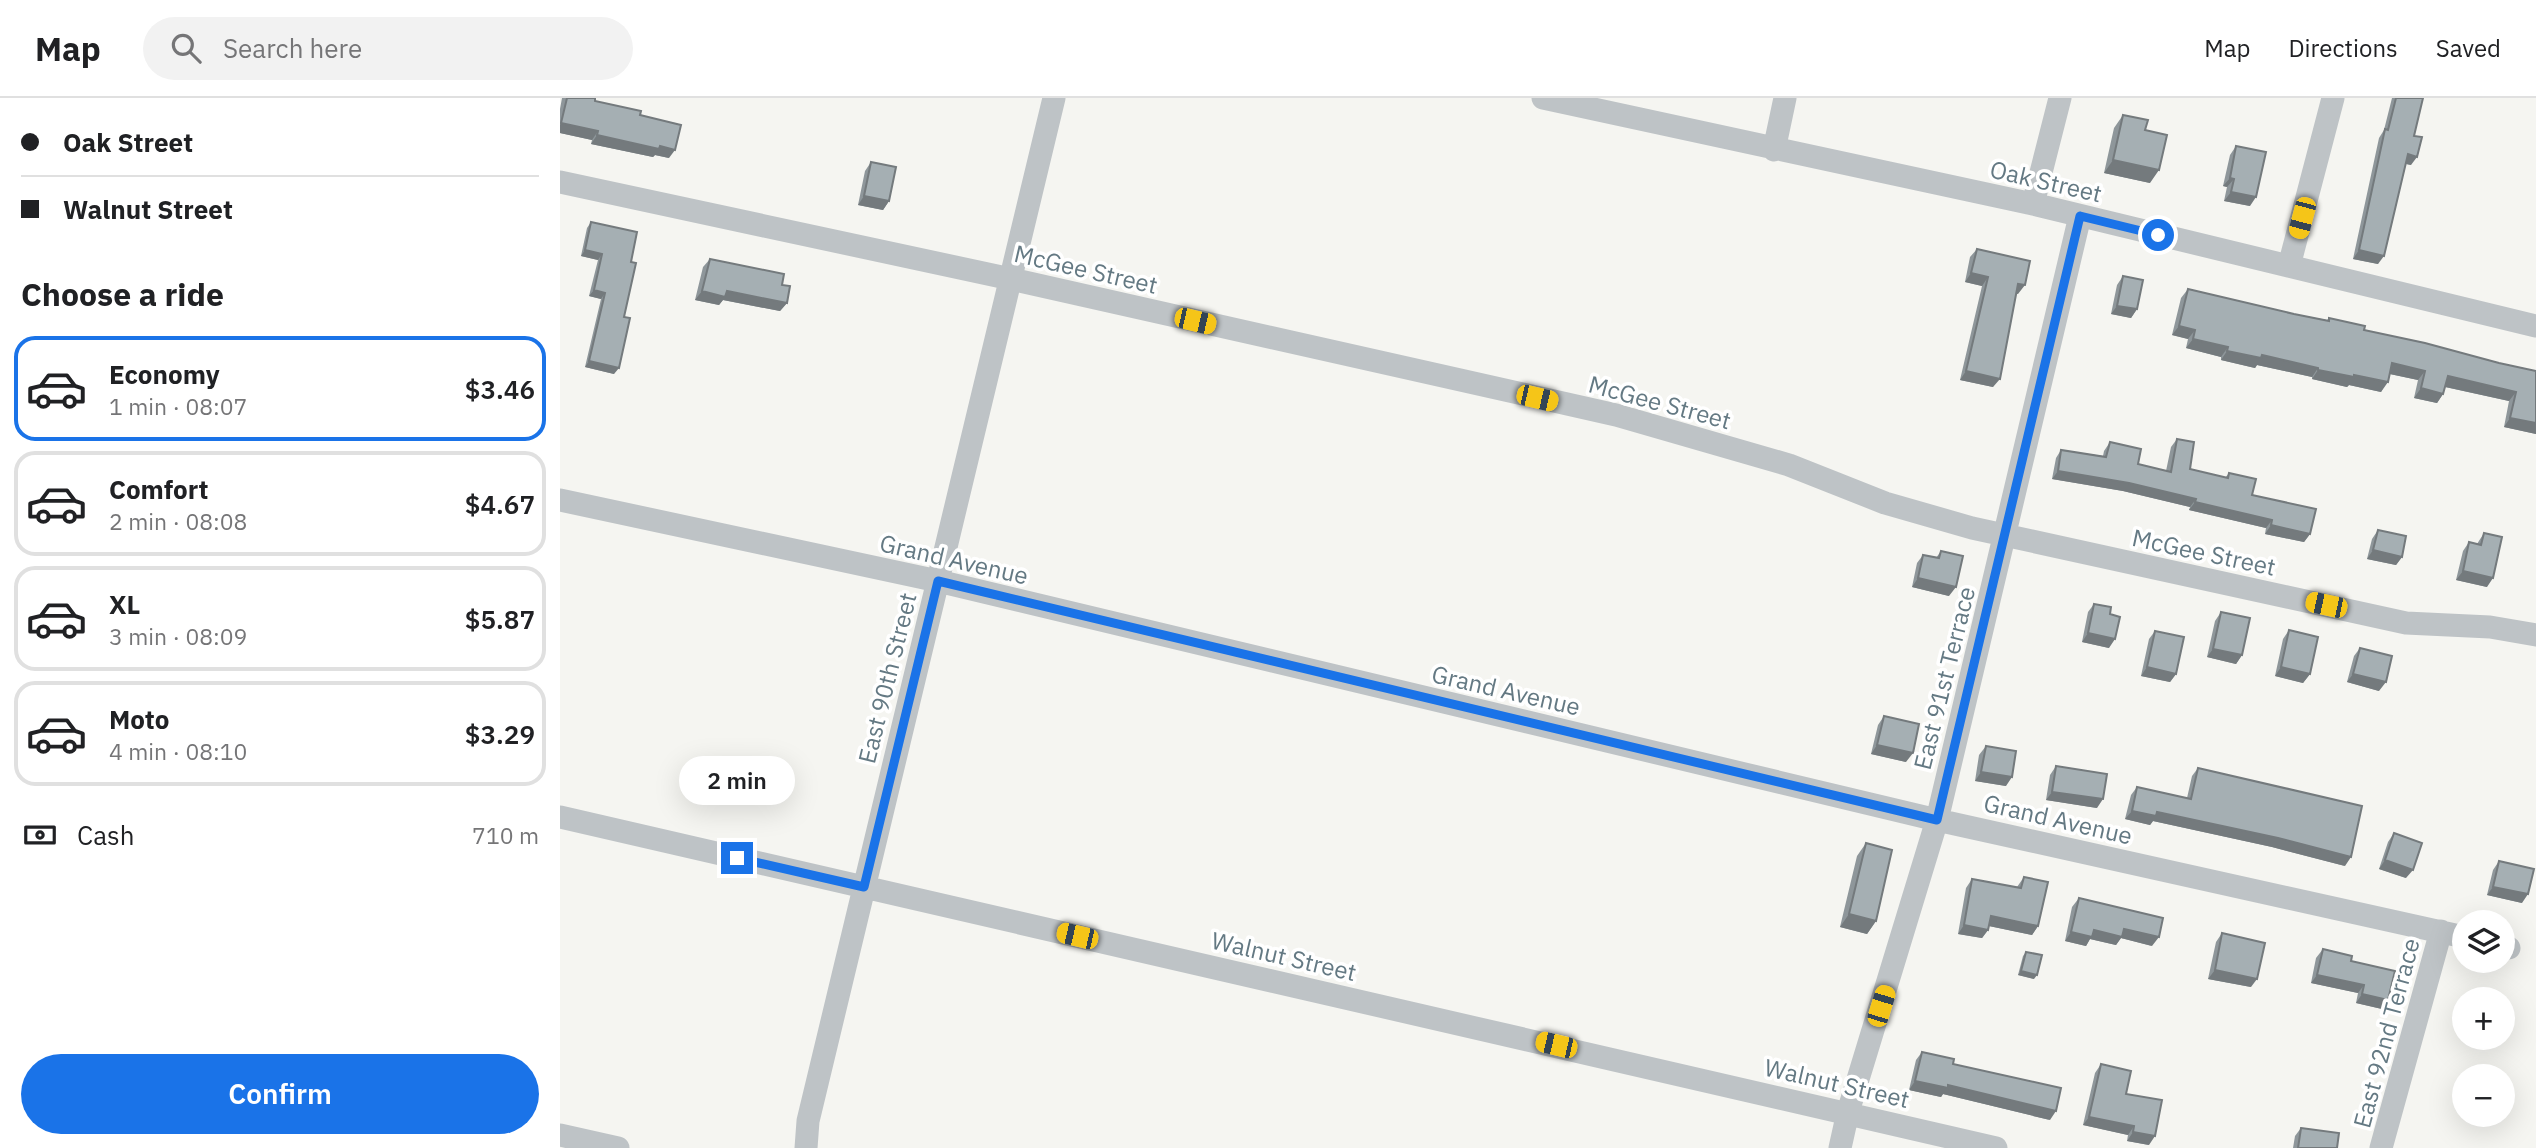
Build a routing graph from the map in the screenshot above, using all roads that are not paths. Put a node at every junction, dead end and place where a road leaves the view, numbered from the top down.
1 (1054, 98) edge
2 (1542, 98) edge
3 (1785, 98) edge
4 (2060, 98) edge
5 (2333, 98) edge
6 (1774, 149) junction
7 (560, 182) edge
8 (2033, 204) junction
9 (2080, 216) junction
10 (2289, 266) junction
11 (1011, 279) junction
12 (2536, 326) edge
13 (560, 500) edge
14 (2006, 535) junction
15 (938, 581) junction
16 (2536, 635) edge
17 (560, 817) edge
18 (1937, 820) junction
19 (864, 887) junction
20 (2441, 931) junction
21 (2452, 934) edge
22 (1848, 1112) junction
23 (560, 1135) edge
24 (592, 1145) edge
25 (618, 1148) edge
26 (806, 1148) edge
27 (1840, 1148) edge
28 (1996, 1148) edge
29 (2381, 1148) edge

1 - 11 street, East 90th Street
2 - 6 street, Oak Street
3 - 6 street
4 - 8 street
5 - 10 street
6 - 8 street, Oak Street
7 - 11 street, McGee Street
8 - 9 street, Oak Street
9 - 10 street, Oak Street
9 - 14 street, East 91st Terrace
10 - 12 street, Oak Street
11 - 14 street, McGee Street
11 - 15 street, East 90th Street
13 - 15 street, Grand Avenue
14 - 16 street, McGee Street
14 - 18 street, East 91st Terrace
15 - 18 street, Grand Avenue
15 - 19 street, East 90th Street
17 - 19 street, Walnut Street
18 - 20 street, Grand Avenue
18 - 22 street, East 91st Terrace
19 - 22 street, Walnut Street
19 - 26 street, East 90th Street
20 - 21 street, Grand Avenue
20 - 29 street, East 92nd Terrace
22 - 27 street, East 91st Terrace
22 - 28 street, Walnut Street
23 - 24 street
24 - 25 street

